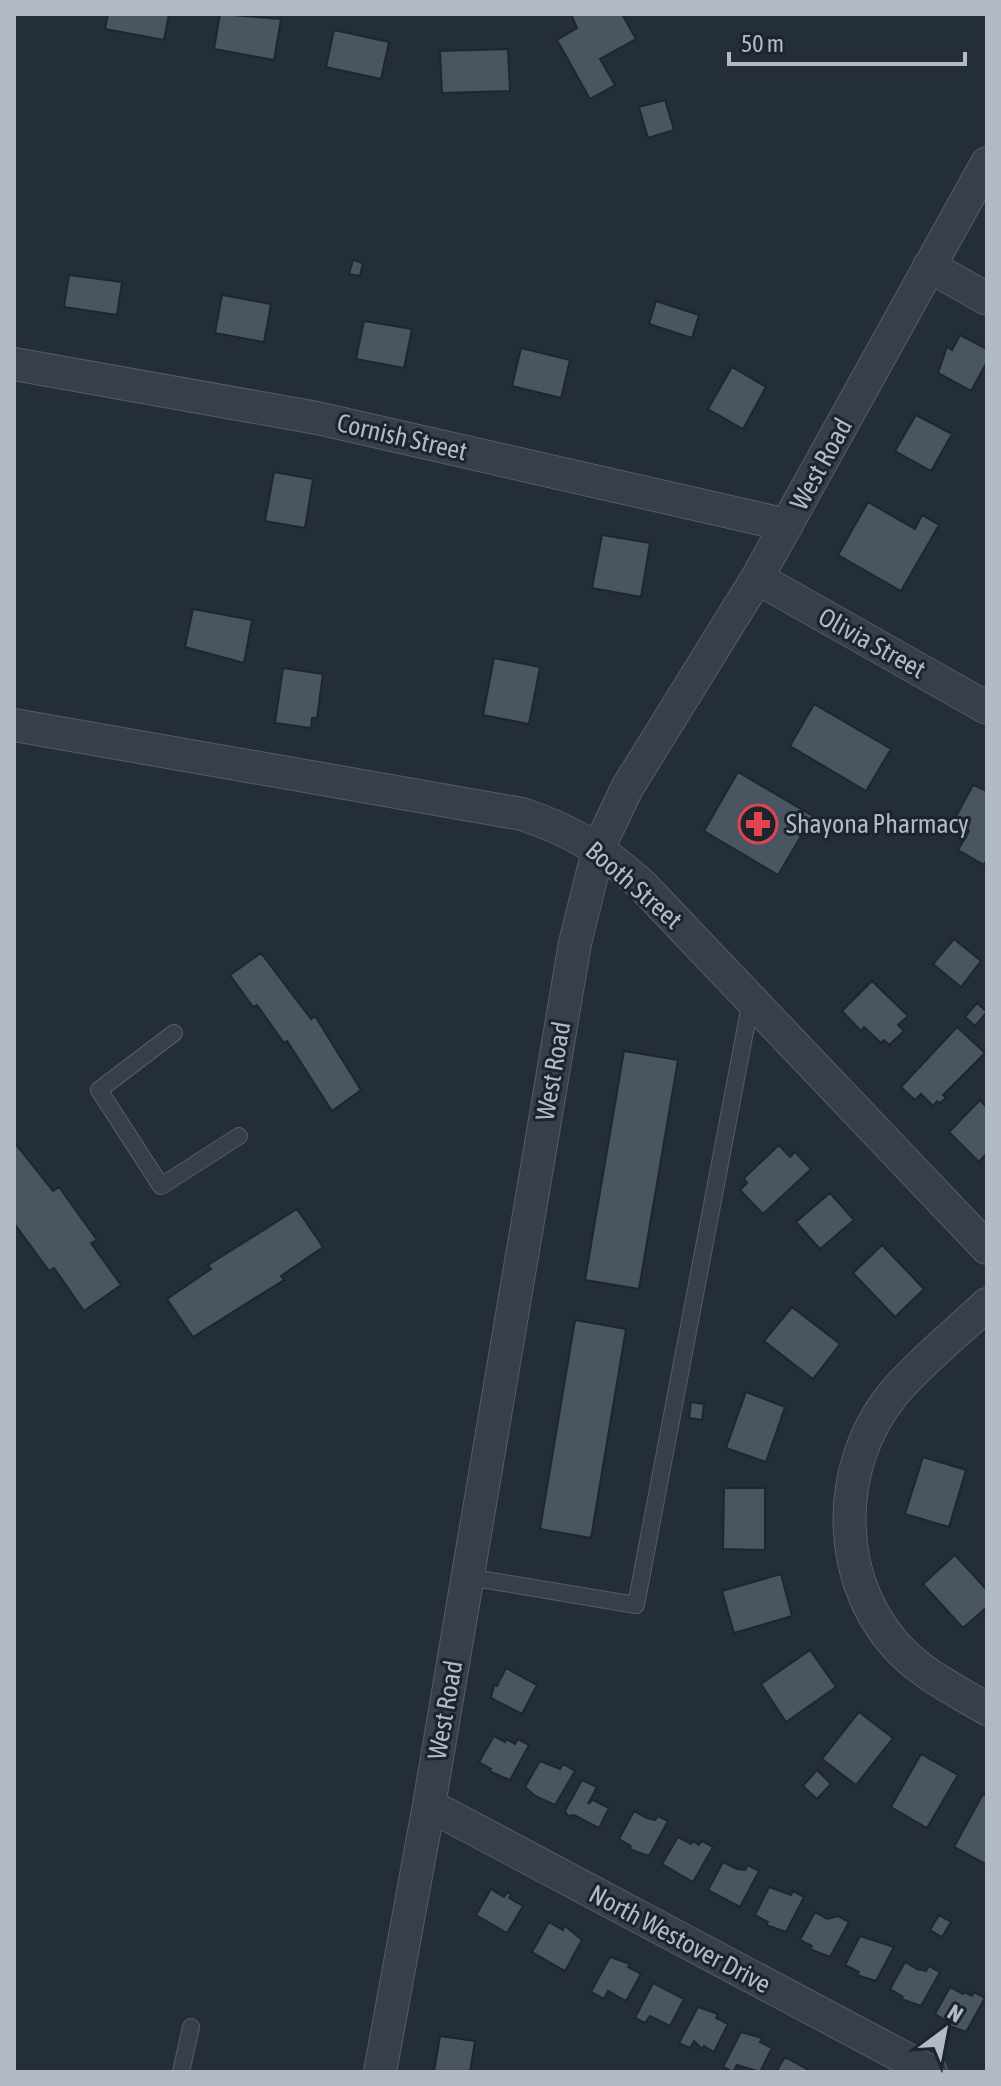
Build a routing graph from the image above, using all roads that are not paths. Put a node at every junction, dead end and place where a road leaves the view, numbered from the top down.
1 (987, 163) edge
2 (929, 266) junction
3 (987, 299) edge
4 (14, 364) edge
5 (787, 525) junction
6 (757, 578) junction
7 (987, 708) edge
8 (14, 725) edge
9 (599, 847) junction
10 (751, 999) junction
11 (174, 1033) dead end
12 (239, 1136) dead end
13 (987, 1248) edge
14 (987, 1304) edge
15 (468, 1577) junction
16 (987, 1709) edge
17 (429, 1805) junction
18 (191, 2027) dead end
19 (181, 2072) edge
20 (380, 2072) edge
21 (931, 2072) edge

1 - 2 street, West Road
2 - 3 street
2 - 5 street, West Road
4 - 5 street, Cornish Street
5 - 6 street, West Road
6 - 7 street, Olivia Street
6 - 9 street, West Road
8 - 9 street, Booth Street
9 - 10 street, Booth Street
9 - 15 street, West Road
10 - 13 street, Booth Street
10 - 15 lane
11 - 12 lane
14 - 16 street
15 - 17 street, West Road
17 - 20 street, West Road
17 - 21 street, North Westover Drive
18 - 19 lane

